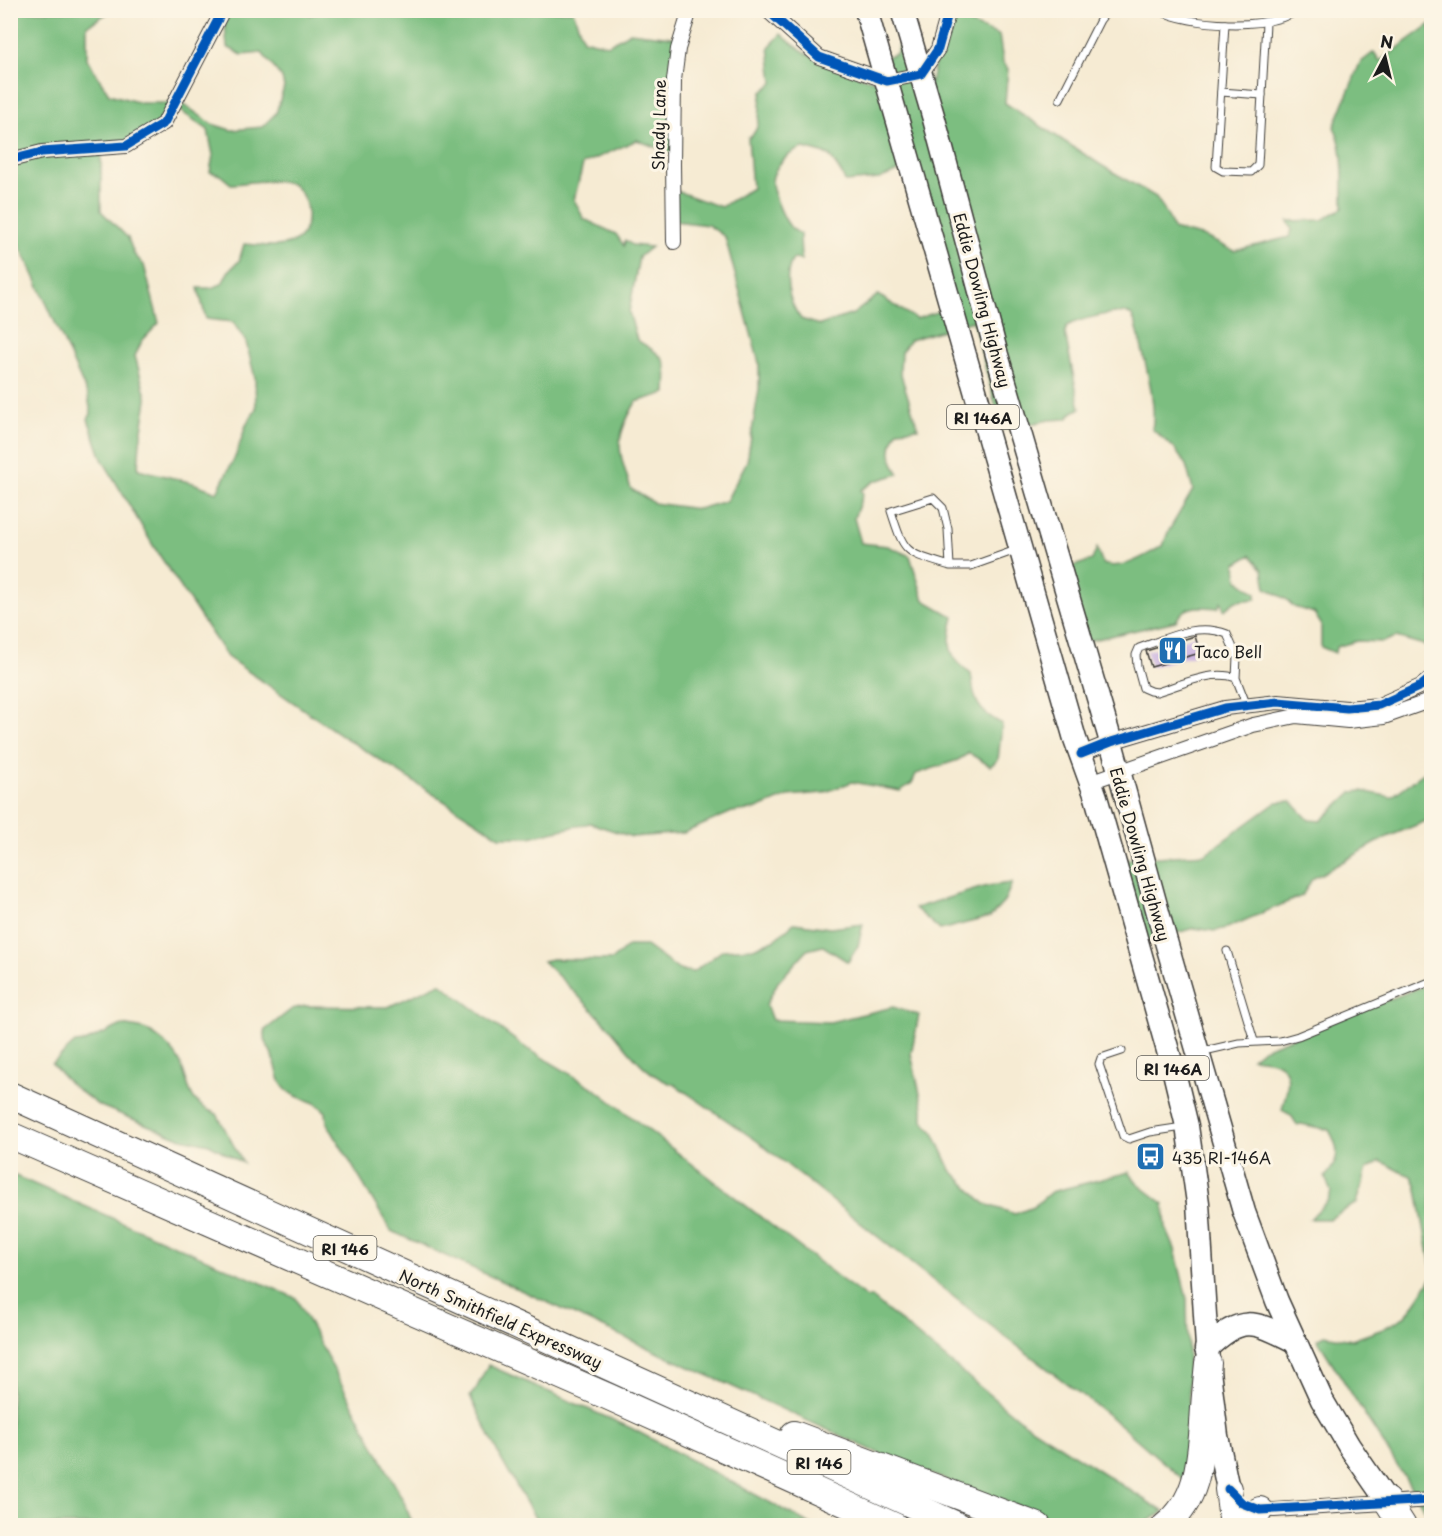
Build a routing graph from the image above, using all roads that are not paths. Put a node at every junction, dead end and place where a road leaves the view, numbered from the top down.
1 (224, 10) edge
2 (690, 10) edge
3 (767, 10) edge
4 (866, 10) edge
5 (902, 10) edge
6 (949, 10) edge
7 (1108, 10) edge
8 (1157, 10) edge
9 (1299, 10) edge
10 (1266, 23) junction
11 (1225, 24) junction
12 (921, 74) junction
13 (887, 81) junction
14 (1221, 92) junction
15 (1262, 95) junction
16 (1060, 99) dead end
17 (10, 160) edge
18 (674, 242) dead end
19 (1021, 548) junction
20 (950, 566) junction
21 (1431, 677) edge
22 (1236, 678) junction
23 (1431, 700) edge
24 (1247, 706) junction
25 (1253, 725) junction
26 (1111, 742) junction
27 (1080, 754) junction
28 (1118, 771) junction
29 (1090, 782) junction
30 (1227, 951) dead end
31 (1431, 981) edge
32 (1254, 1041) junction
33 (1122, 1051) dead end
34 (1198, 1053) junction
35 (10, 1095) edge
36 (1187, 1126) junction
37 (10, 1136) edge
38 (1294, 1341) junction
39 (1207, 1356) junction
40 (679, 1399) junction
41 (683, 1430) junction
42 (1228, 1489) junction
43 (1431, 1500) edge
44 (1387, 1501) junction
45 (1260, 1510) junction
46 (856, 1526) edge
47 (895, 1526) edge
48 (959, 1526) edge
49 (1038, 1526) edge
50 (1165, 1526) edge
51 (1235, 1526) edge
52 (1403, 1526) edge

1 - 17 street
2 - 18 street, Shady Lane
3 - 13 street
4 - 13 main road, Eddie Dowling Highway / RI 146A
5 - 12 main road, Eddie Dowling Highway / RI 146A
6 - 12 street
7 - 16 lane
8 - 11 lane
9 - 10 lane
10 - 11 lane
10 - 15 lane
11 - 14 lane
12 - 13 street
12 - 26 main road, Eddie Dowling Highway / RI 146A
13 - 19 main road, Eddie Dowling Highway / RI 146A
14 - 15 lane
14 - 15 lane
19 - 20 lane
19 - 27 main road, Eddie Dowling Highway / RI 146A
20 - 20 lane
21 - 24 street
22 - 22 lane
22 - 24 lane
23 - 25 street
24 - 25 street
24 - 26 street
25 - 28 street
26 - 27 street
26 - 28 main road, Eddie Dowling Highway / RI 146A
27 - 29 main road, Eddie Dowling Highway / RI 146A
28 - 29 street
28 - 34 main road, Eddie Dowling Highway / RI 146A
29 - 36 main road, Eddie Dowling Highway / RI 146A
30 - 32 lane
31 - 32 lane
32 - 34 lane
33 - 36 lane
34 - 38 main road, Eddie Dowling Highway / RI 146A
35 - 40 highway, North Smithfield Expressway / RI 146
36 - 39 main road, Eddie Dowling Highway / RI 146A
37 - 41 highway, North Smithfield Expressway / RI 146
38 - 39 main road
38 - 44 main road, Eddie Dowling Highway / RI 146A
39 - 42 main road, RI 146A
39 - 50 highway
40 - 48 highway, North Smithfield Expressway / RI 146
40 - 49 highway
41 - 46 highway
41 - 47 highway, North Smithfield Expressway / RI 146
42 - 45 street
42 - 51 highway, RI 146A
43 - 44 street
44 - 45 street
44 - 52 highway, RI 146A
45 - 51 highway

